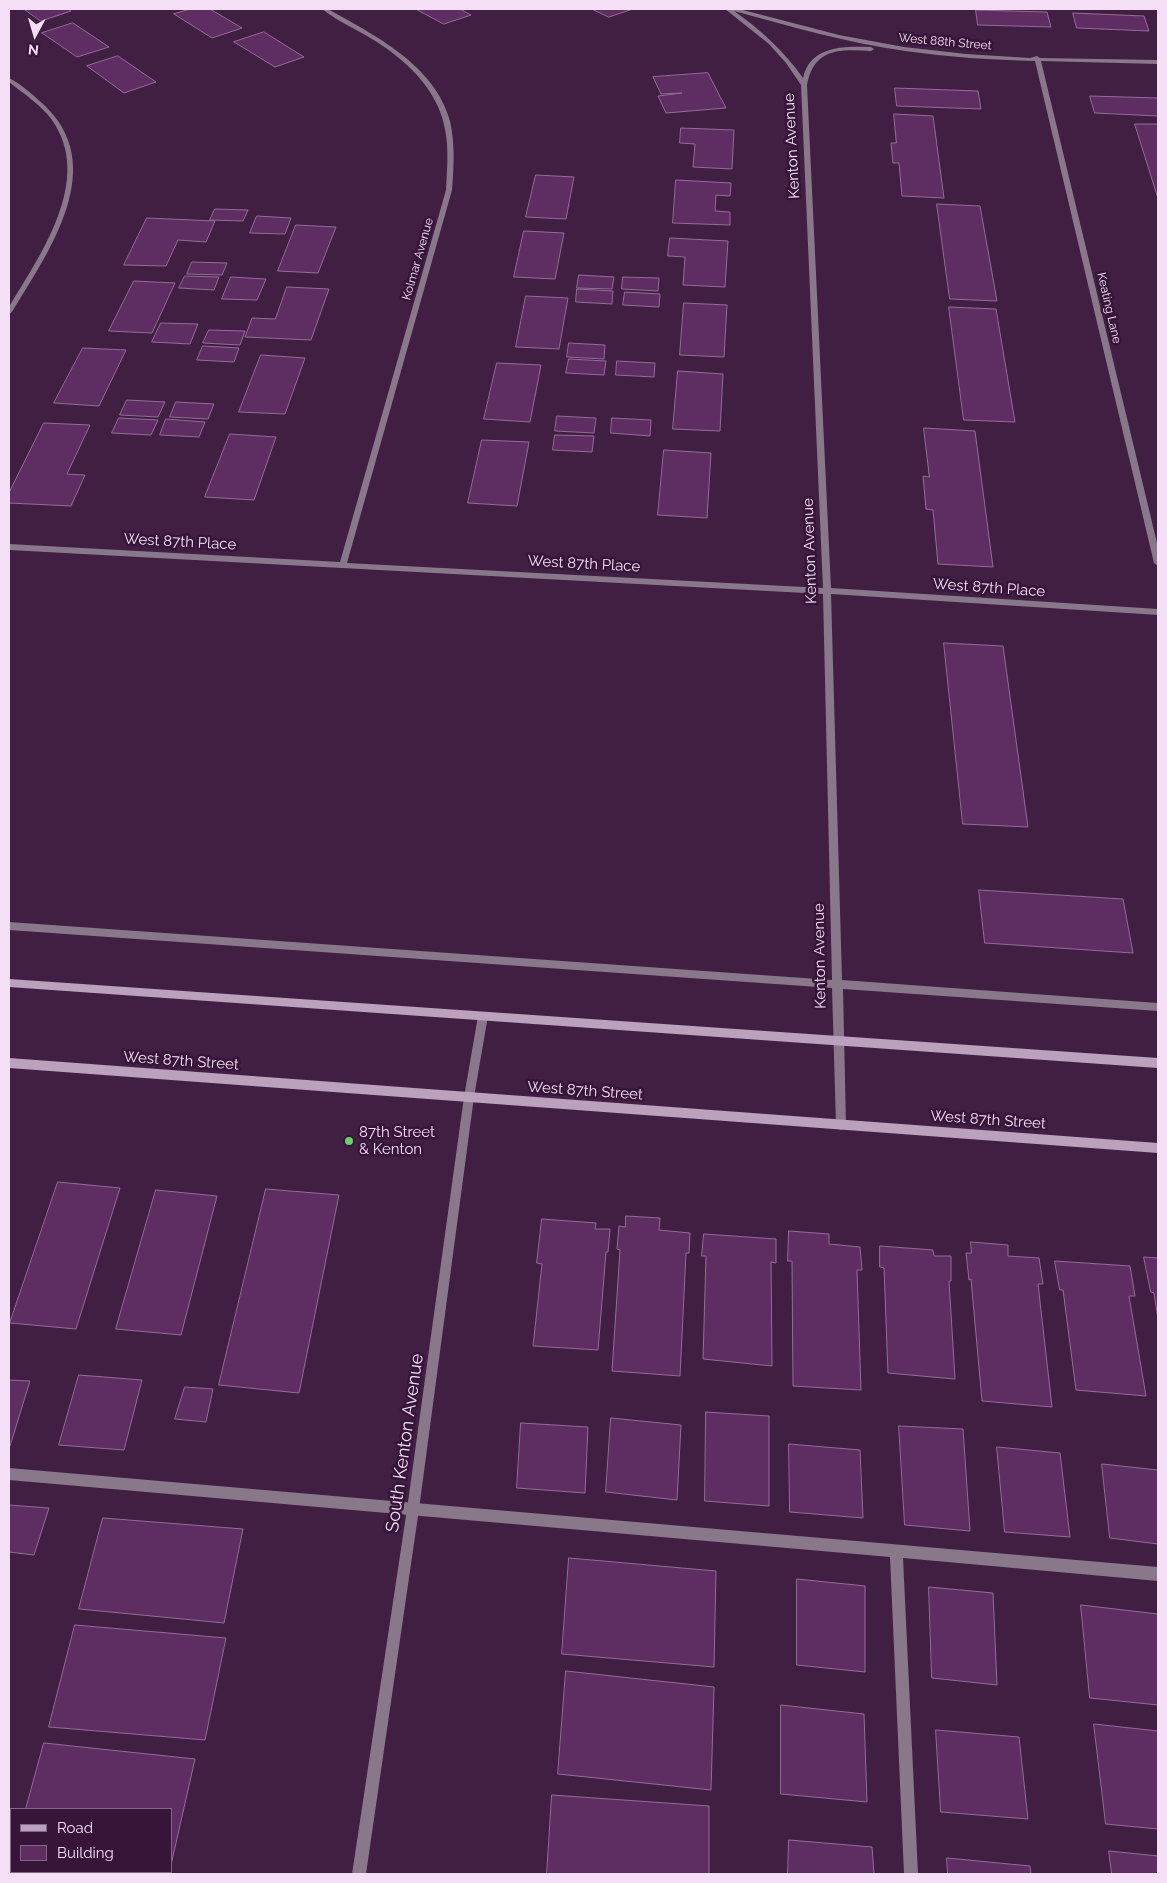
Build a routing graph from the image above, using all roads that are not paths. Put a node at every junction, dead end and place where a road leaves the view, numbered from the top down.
1 (325, 9) edge
2 (728, 9) edge
3 (734, 9) edge
4 (904, 49) junction
5 (1038, 58) junction
6 (1158, 62) edge
7 (9, 80) edge
8 (804, 85) junction
9 (9, 312) edge
10 (9, 546) edge
11 (1158, 563) edge
12 (343, 564) junction
13 (828, 591) junction
14 (1158, 612) edge
15 (9, 926) edge
16 (9, 983) edge
17 (836, 984) junction
18 (1158, 1007) edge
19 (483, 1016) junction
20 (838, 1041) junction
21 (9, 1063) edge
22 (1158, 1063) edge
23 (470, 1097) junction
24 (840, 1125) junction
25 (1158, 1148) edge
26 (9, 1474) edge
27 (413, 1509) junction
28 (896, 1551) junction
29 (1158, 1574) edge
30 (359, 1874) edge
31 (911, 1874) edge

1 - 12 street, Kolmar Avenue
2 - 8 street, Kenton Avenue
3 - 4 street, West 88th Street
4 - 5 street, West 88th Street
4 - 8 street
5 - 6 street, West 88th Street
5 - 11 street, Keating Lane
7 - 9 street
8 - 13 street, Kenton Avenue
10 - 12 street, West 87th Place
12 - 13 street, West 87th Place
13 - 14 street, West 87th Place
13 - 17 street, Kenton Avenue
15 - 17 street
16 - 19 main road
17 - 18 street
17 - 20 street, Kenton Avenue
19 - 20 main road
19 - 23 street, South Kenton Avenue
20 - 22 main road
20 - 24 street, Kenton Avenue
21 - 23 main road, West 87th Street
23 - 24 main road, West 87th Street
23 - 27 street, South Kenton Avenue
24 - 25 main road, West 87th Street
26 - 27 street
27 - 28 street
27 - 30 street, South Kenton Avenue
28 - 29 street
28 - 31 street

